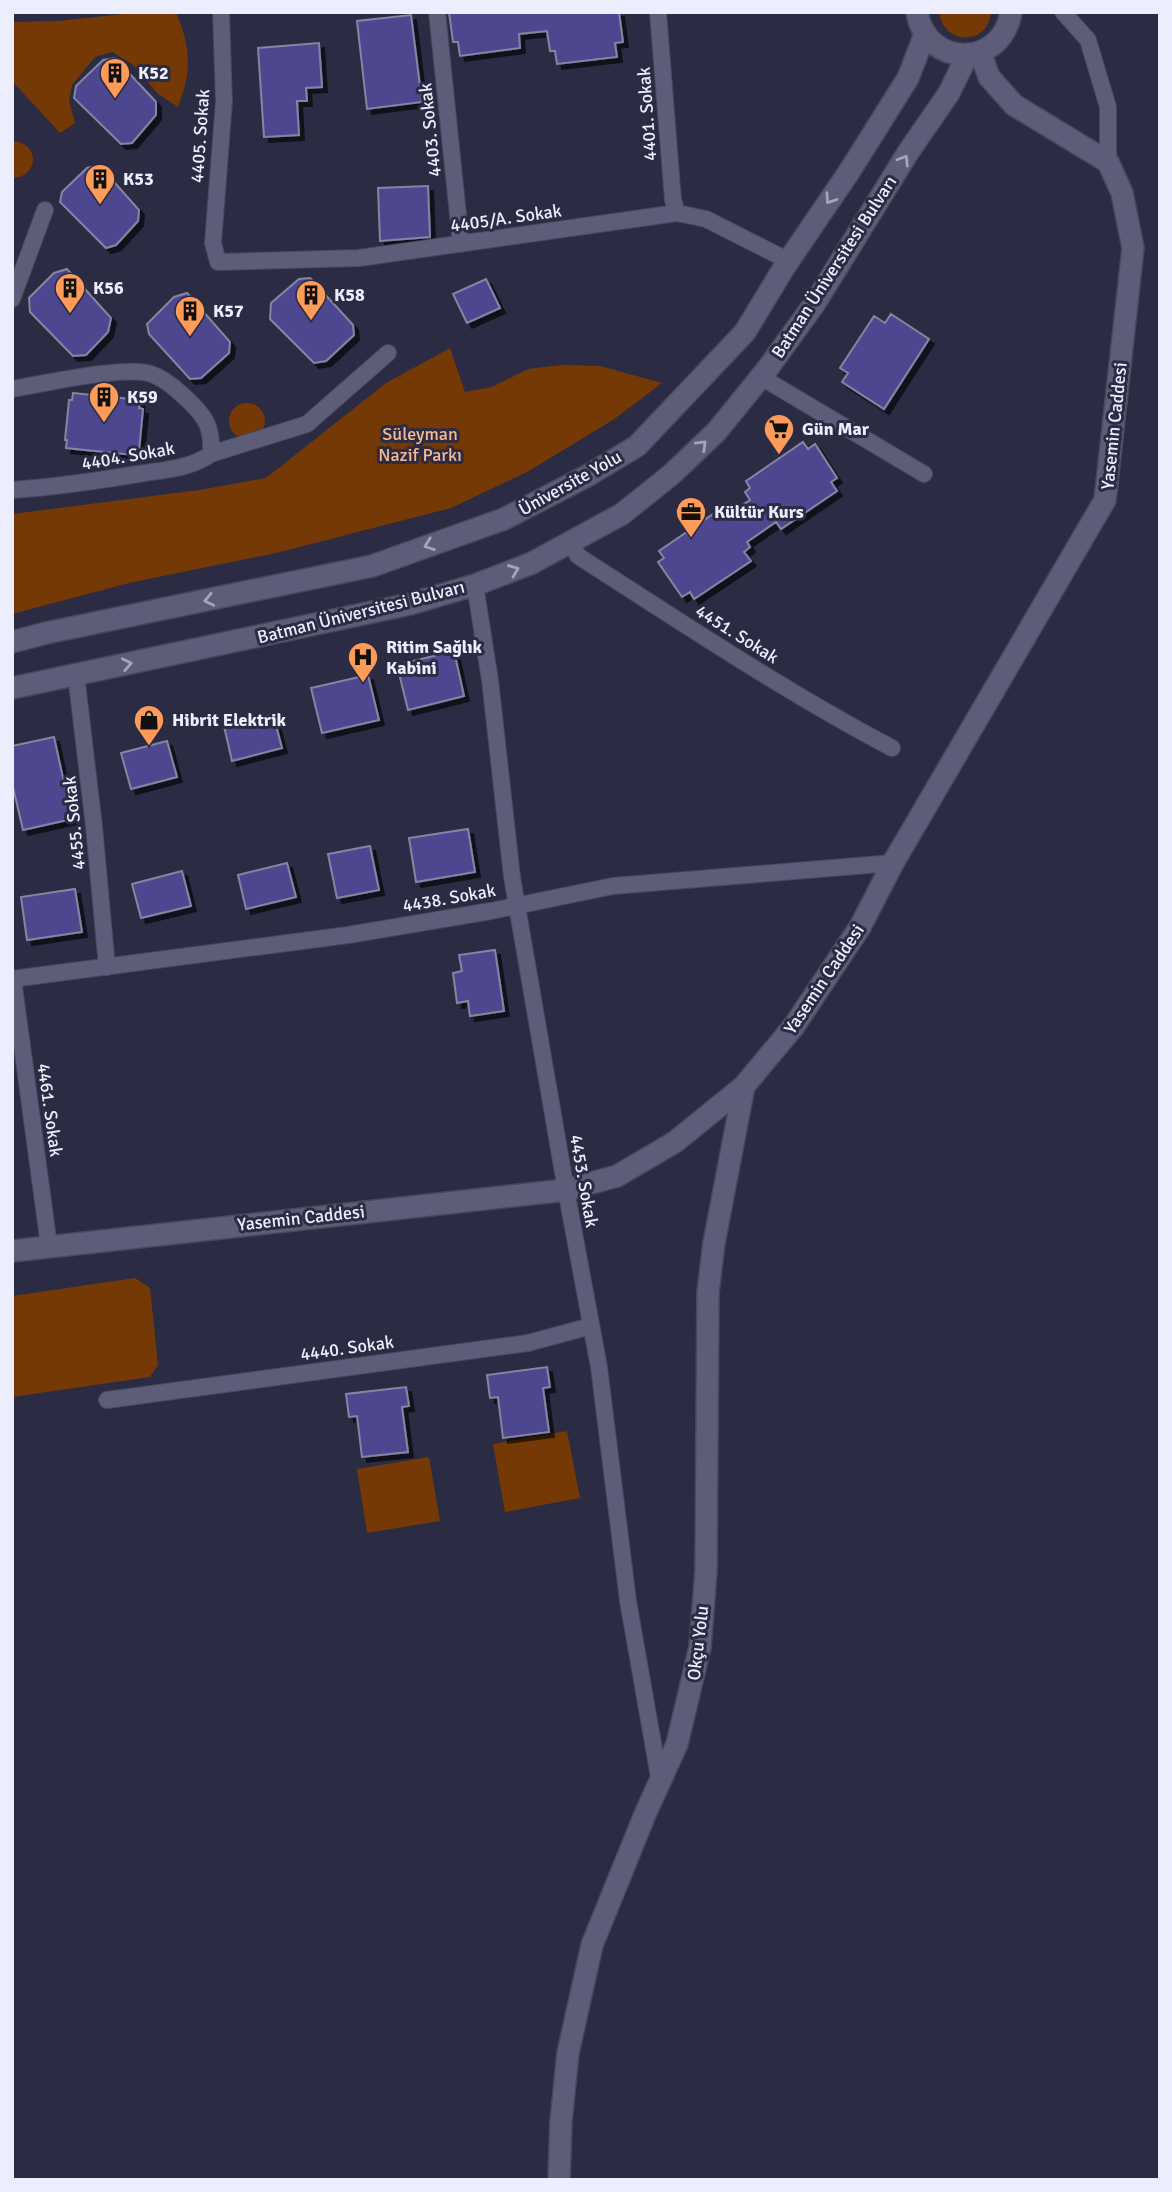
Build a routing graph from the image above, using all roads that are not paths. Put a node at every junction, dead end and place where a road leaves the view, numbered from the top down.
1 (221, 12) edge
2 (437, 12) edge
3 (658, 12) edge
4 (1011, 12) edge
5 (1063, 12) edge
6 (916, 20) edge
7 (974, 53) junction
8 (1108, 162) junction
9 (45, 211) dead end
10 (677, 213) junction
11 (461, 244) junction
12 (789, 261) junction
13 (218, 262) joint
14 (12, 299) edge
15 (388, 353) dead end
16 (761, 377) junction
17 (12, 388) edge
18 (211, 454) junction
19 (924, 474) dead end
20 (12, 490) edge
21 (571, 542) junction
22 (475, 585) junction
23 (12, 642) edge
24 (76, 675) junction
25 (12, 688) edge
26 (892, 748) dead end
27 (893, 863) junction
28 (517, 906) junction
29 (107, 967) junction
30 (13, 979) edge
31 (744, 1086) junction
32 (566, 1189) junction
33 (49, 1246) junction
34 (12, 1251) edge
35 (592, 1326) junction
36 (107, 1400) dead end
37 (660, 1783) junction
38 (559, 2180) edge

1 - 13 street, 4405. Sokak
2 - 11 street, 4403. Sokak
3 - 10 street, 4401. Sokak
4 - 7 street
5 - 8 street
6 - 7 street
6 -> 12 street, Üniversite Yolu
7 - 8 street
16 -> 7 street, Batman Üniversitesi Bulvarı
8 - 27 street, Yasemin Caddesi
9 - 14 street
10 - 11 street, 4405/A. Sokak
10 - 12 street, 4405/A. Sokak
11 - 13 street, 4405/A. Sokak
12 -> 23 street, Üniversite Yolu
15 - 18 street, 4404. Sokak
16 - 19 street
21 -> 16 street, Batman Üniversitesi Bulvarı
17 - 18 street
18 - 20 street, 4404. Sokak
22 -> 21 street, Batman Üniversitesi Bulvarı
21 - 26 street, 4451. Sokak
24 -> 22 street, Batman Üniversitesi Bulvarı
22 - 28 street, 4453. Sokak
24 - 25 street, Batman Üniversitesi Bulvarı
24 - 29 street, 4455. Sokak
27 - 28 street, 4438. Sokak
27 - 31 street, Yasemin Caddesi
28 - 29 street, 4438. Sokak
28 - 32 street, 4453. Sokak
29 - 30 street, 4438. Sokak
30 - 33 street, 4461. Sokak
31 - 32 street, Yasemin Caddesi
31 - 37 street, Okçu Yolu
32 - 33 street, Yasemin Caddesi
32 - 35 street, 4453. Sokak
33 - 34 street, Yasemin Caddesi
35 - 36 street, 4440. Sokak
35 - 37 street, 4453. Sokak
37 - 38 street, Okçu Yolu

